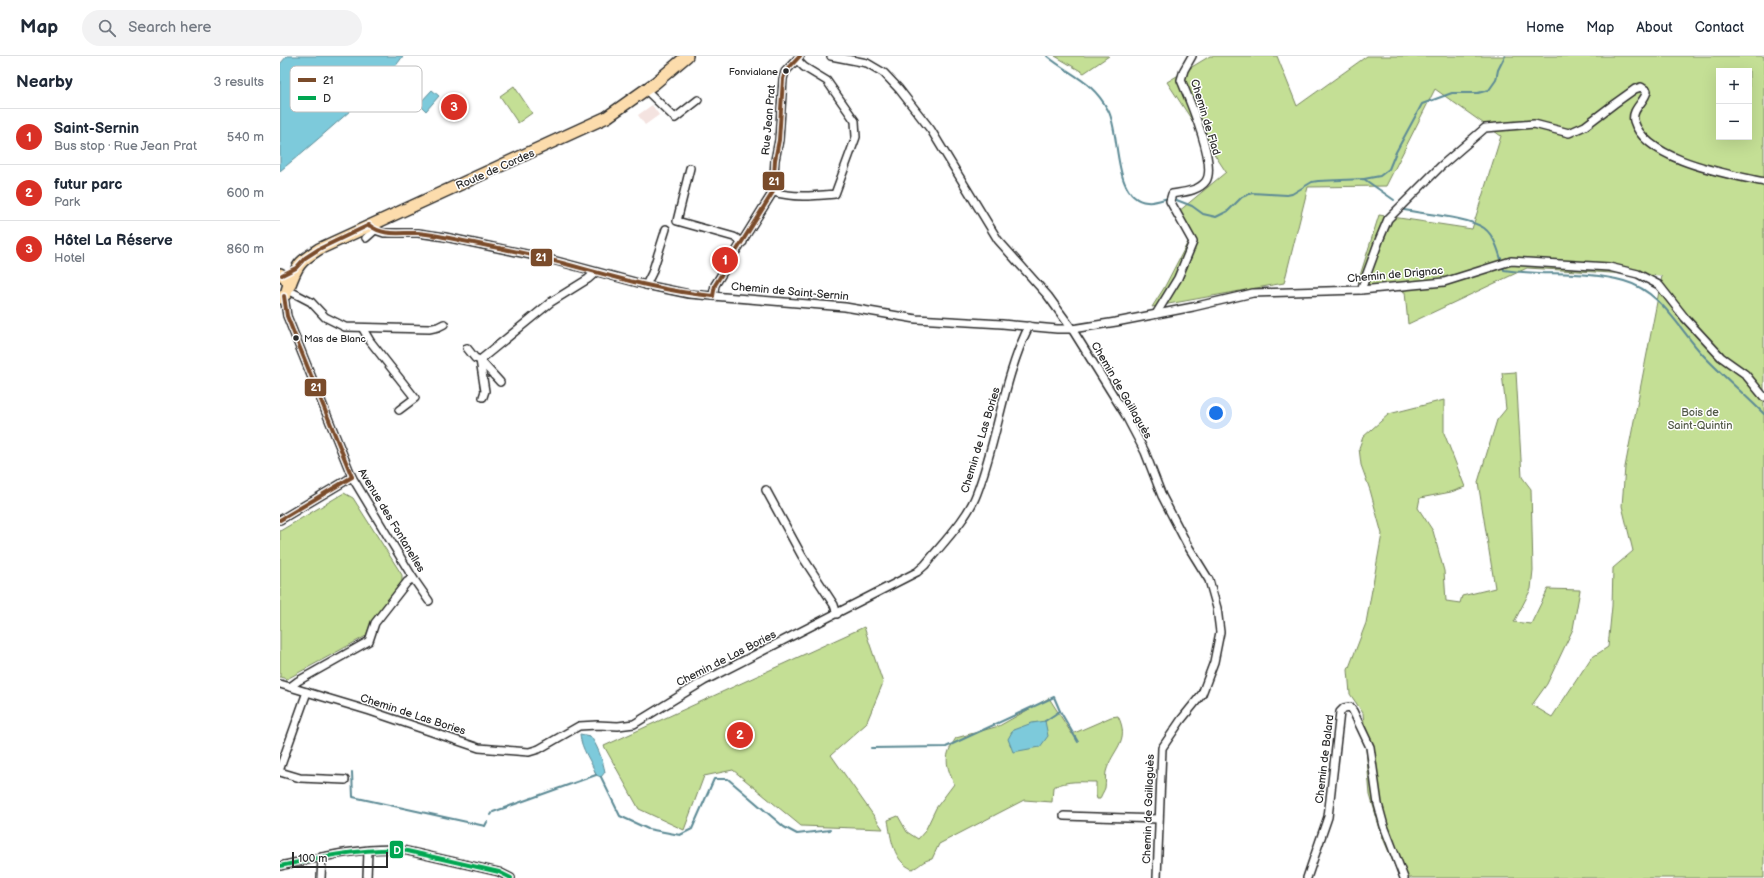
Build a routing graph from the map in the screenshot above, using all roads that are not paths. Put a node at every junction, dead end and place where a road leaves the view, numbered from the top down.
1 (687, 56) edge
2 (832, 56) edge
3 (1192, 56) edge
4 (798, 58) edge
5 (646, 90) junction
6 (698, 100) dead end
7 (690, 168) dead end
8 (1764, 182) edge
9 (773, 192) junction
10 (372, 228) junction
11 (666, 229) dead end
12 (366, 238) dead end
13 (743, 242) junction
14 (296, 268) junction
15 (596, 272) junction
16 (281, 274) edge
17 (646, 285) junction
18 (1361, 290) junction
19 (284, 296) edge
20 (713, 296) junction
21 (1156, 314) junction
22 (287, 316) junction
23 (444, 324) dead end
24 (1029, 326) junction
25 (363, 329) junction
26 (1072, 329) junction
27 (467, 348) dead end
28 (480, 360) junction
29 (500, 382) dead end
30 (483, 397) dead end
31 (1764, 397) edge
32 (399, 410) dead end
33 (352, 477) junction
34 (766, 490) dead end
35 (280, 520) edge
36 (413, 578) junction
37 (429, 601) dead end
38 (837, 614) junction
39 (280, 684) edge
40 (290, 687) junction
41 (307, 692) junction
42 (280, 768) edge
43 (280, 772) edge
44 (345, 780) dead end
45 (1064, 816) dead end
46 (1159, 819) junction
47 (368, 851) junction
48 (322, 857) junction
49 (280, 866) edge
50 (321, 878) edge
51 (367, 878) edge
52 (511, 878) edge
53 (1157, 878) edge
54 (1307, 878) edge
55 (1404, 878) edge

1 - 5 main road, Route de Cordes
2 - 26 street, Chemin de Gaillaguès
3 - 21 street, Chemin de Flad
4 - 9 street, Rue Jean Prat
4 - 9 street
5 - 6 street
5 - 10 main road, Route de Cordes
7 - 13 street
8 - 18 street
9 - 13 street, Rue Jean Prat
10 - 12 street
10 - 14 main road, Route de Cordes
10 - 15 street, Chemin de Saint-Sernin
11 - 17 street
13 - 20 street, Rue Jean Prat
14 - 16 main road, Route de Cordes
14 - 19 main road, Route de Cordes
15 - 17 street, Chemin de Saint-Sernin
15 - 28 street
16 - 19 main road
17 - 20 street, Chemin de Saint-Sernin
18 - 21 street, Chemin de Drignac
18 - 31 street, Chemin de Drignac
19 - 22 street, Avenue des Fontanelles
19 - 22 street, Avenue des Fontanelles
19 - 25 street
20 - 24 street, Chemin de Saint-Sernin
21 - 26 street, Chemin de Drignac
22 - 33 street, Avenue des Fontanelles
23 - 25 street
24 - 26 street, Chemin de Saint-Sernin
24 - 38 street, Chemin de Las Bories
25 - 32 street
26 - 46 street, Chemin de Gaillaguès
27 - 28 street
28 - 29 street
28 - 30 street
33 - 35 street
33 - 36 street, Avenue des Fontanelles
34 - 38 street
36 - 37 street, Avenue des Fontanelles
36 - 40 street
38 - 41 street, Chemin de Las Bories
39 - 40 street, Chemin de Las Bories
40 - 41 street, Chemin de Las Bories
41 - 42 street
43 - 44 street
45 - 46 street
46 - 53 street, Chemin de Gaillaguès
47 - 48 street
47 - 51 street
47 - 52 street
48 - 49 street
48 - 50 street
54 - 55 street, Chemin de Balard

